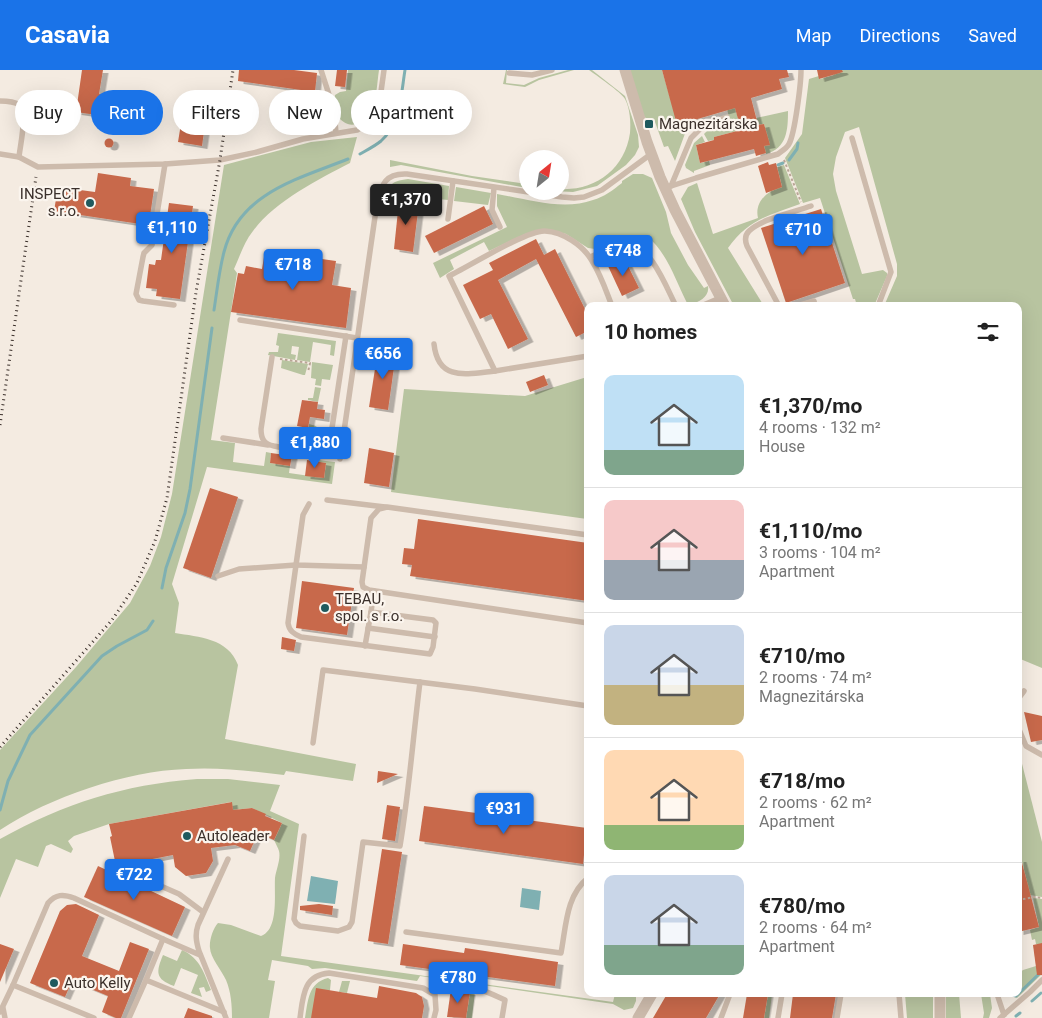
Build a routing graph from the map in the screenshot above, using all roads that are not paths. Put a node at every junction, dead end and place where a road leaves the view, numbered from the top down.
1 (322, 70) edge
2 (384, 70) edge
3 (552, 70) edge
4 (625, 70) edge
5 (801, 70) edge
6 (509, 73) dead end
7 (328, 90) edge
8 (0, 101) edge
9 (727, 117) dead end
10 (341, 132) edge
11 (325, 135) edge
12 (852, 138) dead end
13 (0, 154) edge
14 (651, 154) junction
15 (19, 157) junction
16 (165, 164) junction
17 (453, 181) junction
18 (668, 187) junction
19 (494, 188) junction
20 (812, 206) dead end
21 (448, 219) dead end
22 (500, 227) dead end
23 (590, 257) junction
24 (610, 302) edge
25 (674, 302) edge
26 (723, 302) edge
27 (777, 302) edge
28 (880, 302) edge
29 (174, 305) dead end
30 (240, 320) dead end
31 (346, 336) junction
32 (357, 338) junction
33 (434, 344) dead end
34 (584, 357) edge
35 (272, 358) road end
36 (495, 371) junction
37 (223, 438) dead end
38 (268, 445) junction
39 (340, 459) dead end
40 (327, 500) dead end
41 (309, 504) dead end
42 (387, 507) junction
43 (584, 534) edge
44 (296, 565) junction
45 (364, 567) junction
46 (218, 576) dead end
47 (374, 591) junction
48 (371, 612) junction
49 (584, 622) edge
50 (368, 628) junction
51 (435, 637) junction
52 (366, 646) junction
53 (420, 682) junction
54 (1024, 690) dead end
55 (1022, 693) edge
56 (584, 705) edge
57 (1022, 736) edge
58 (313, 743) dead end
59 (1042, 755) edge
60 (304, 836) dead end
61 (228, 859) dead end
62 (130, 872) dead end
63 (584, 881) edge
64 (204, 912) junction
65 (406, 932) dead end
66 (163, 939) junction
67 (201, 955) junction
68 (146, 980) junction
69 (1042, 980) edge
70 (13, 985) junction
71 (430, 991) junction
72 (650, 997) edge
73 (729, 997) edge
74 (782, 997) edge
75 (840, 997) edge
76 (900, 997) edge
77 (940, 997) edge
78 (998, 997) edge
79 (2, 1010) edge
80 (225, 1015) edge
81 (1002, 1016) edge
82 (5, 1018) edge
83 (94, 1018) edge
84 (129, 1018) edge
85 (300, 1018) edge
86 (434, 1018) edge
87 (502, 1018) edge
88 (638, 1018) edge
89 (721, 1018) edge
90 (778, 1018) edge
91 (837, 1018) edge
92 (901, 1018) edge
93 (940, 1018) edge

1 - 7 lane
2 - 10 lane
3 - 6 lane
4 - 14 street
5 - 18 lane
8 - 15 lane
9 - 18 lane
11 - 16 lane
12 - 28 lane
13 - 15 lane
14 - 18 street
14 - 19 lane
15 - 16 lane
16 - 29 lane
17 - 19 lane
17 - 21 lane
17 - 32 lane
18 - 26 street
19 - 22 lane
20 - 27 lane
23 - 24 lane
23 - 25 lane
23 - 36 lane
30 - 31 lane
31 - 32 lane
31 - 38 lane
32 - 39 lane
33 - 36 lane
34 - 36 lane
35 - 38 lane
37 - 38 lane
40 - 42 lane
41 - 44 lane
42 - 43 lane
42 - 45 lane
44 - 45 lane
44 - 46 lane
44 - 52 lane
45 - 47 lane
47 - 48 lane
47 - 49 lane
48 - 50 lane
48 - 51 lane
50 - 51 lane
50 - 52 lane
51 - 52 lane
53 - 56 lane
53 - 58 lane
53 - 60 lane
54 - 55 lane
57 - 59 lane
61 - 64 lane
62 - 64 lane
63 - 65 lane
64 - 67 lane
66 - 67 lane
66 - 68 lane
66 - 70 lane
67 - 80 lane
68 - 80 lane
68 - 84 lane
69 - 81 lane
70 - 79 lane
70 - 83 lane
71 - 85 lane
71 - 86 lane
71 - 87 lane
72 - 88 street
73 - 89 lane
74 - 90 lane
75 - 91 lane
76 - 92 lane
77 - 93 street
78 - 81 lane
79 - 82 lane

